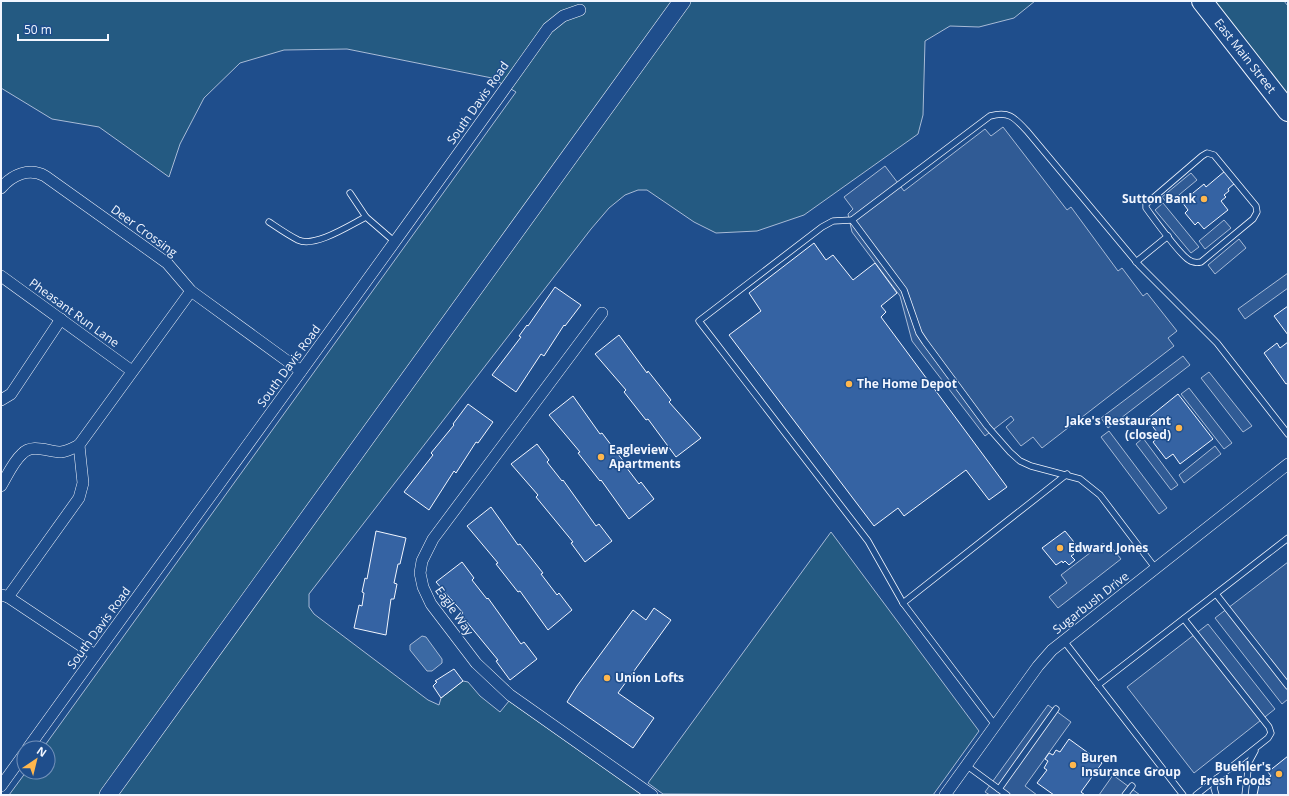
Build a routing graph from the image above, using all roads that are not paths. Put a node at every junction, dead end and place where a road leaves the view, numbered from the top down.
1 (682, 1) edge
2 (1202, 1) edge
3 (580, 10) dead end
4 (1288, 111) edge
5 (1, 188) edge
6 (350, 193) dead end
7 (366, 217) junction
8 (852, 220) junction
9 (269, 222) dead end
10 (1168, 236) junction
11 (395, 242) junction
12 (1136, 262) junction
13 (1, 276) edge
14 (191, 291) junction
15 (602, 313) dead end
16 (60, 319) junction
17 (132, 371) junction
18 (301, 371) junction
19 (1, 400) edge
20 (1288, 434) edge
21 (79, 445) junction
22 (1288, 464) edge
23 (1067, 474) junction
24 (1, 486) edge
25 (1288, 538) edge
26 (1156, 568) junction
27 (1216, 594) junction
28 (5, 596) edge
29 (903, 603) junction
30 (1184, 619) junction
31 (1064, 641) junction
32 (95, 655) junction
33 (1098, 685) junction
34 (1288, 686) edge
35 (1056, 709) dead end
36 (995, 725) junction
37 (34, 740) edge
38 (1261, 744) junction
39 (16, 765) edge
40 (966, 765) junction
41 (1218, 778) junction
42 (1, 786) edge
43 (1132, 786) dead end
44 (999, 789) junction
45 (949, 794) edge
46 (108, 795) edge
47 (652, 795) edge
48 (1008, 795) edge
49 (1125, 795) edge
50 (1183, 795) edge
51 (1196, 795) edge
52 (1216, 795) edge
53 (1245, 795) edge

1 - 46 main road
2 - 4 highway, East Main Street
3 - 11 street, South Davis Road
5 - 14 street, Deer Crossing
6 - 7 lane
7 - 9 lane
7 - 11 lane
8 - 12 lane
8 - 23 lane
8 - 29 lane
10 - 10 lane
10 - 12 lane
11 - 18 street, South Davis Road
12 - 20 lane
13 - 16 street, Pheasant Run Lane
14 - 17 street
14 - 18 street, Deer Crossing
15 - 47 street, Eagle Way
16 - 17 street, Pheasant Run Lane
16 - 19 street
17 - 21 street
18 - 32 street, South Davis Road
21 - 24 street
21 - 28 street
22 - 26 street, Sugarbush Drive
23 - 26 lane
23 - 29 lane
25 - 27 lane
26 - 31 street, Sugarbush Drive
27 - 30 lane
27 - 34 lane
28 - 32 street
29 - 36 lane
30 - 33 lane
30 - 38 lane
31 - 33 lane
31 - 36 street, Sugarbush Drive
32 - 37 street, South Davis Road
33 - 50 lane
35 - 44 lane
36 - 40 street, Sugarbush Drive
38 - 41 lane
38 - 53 lane
39 - 42 street
40 - 44 lane
40 - 45 street, Sugarbush Drive
41 - 51 lane
41 - 52 lane
43 - 49 lane
44 - 48 lane

